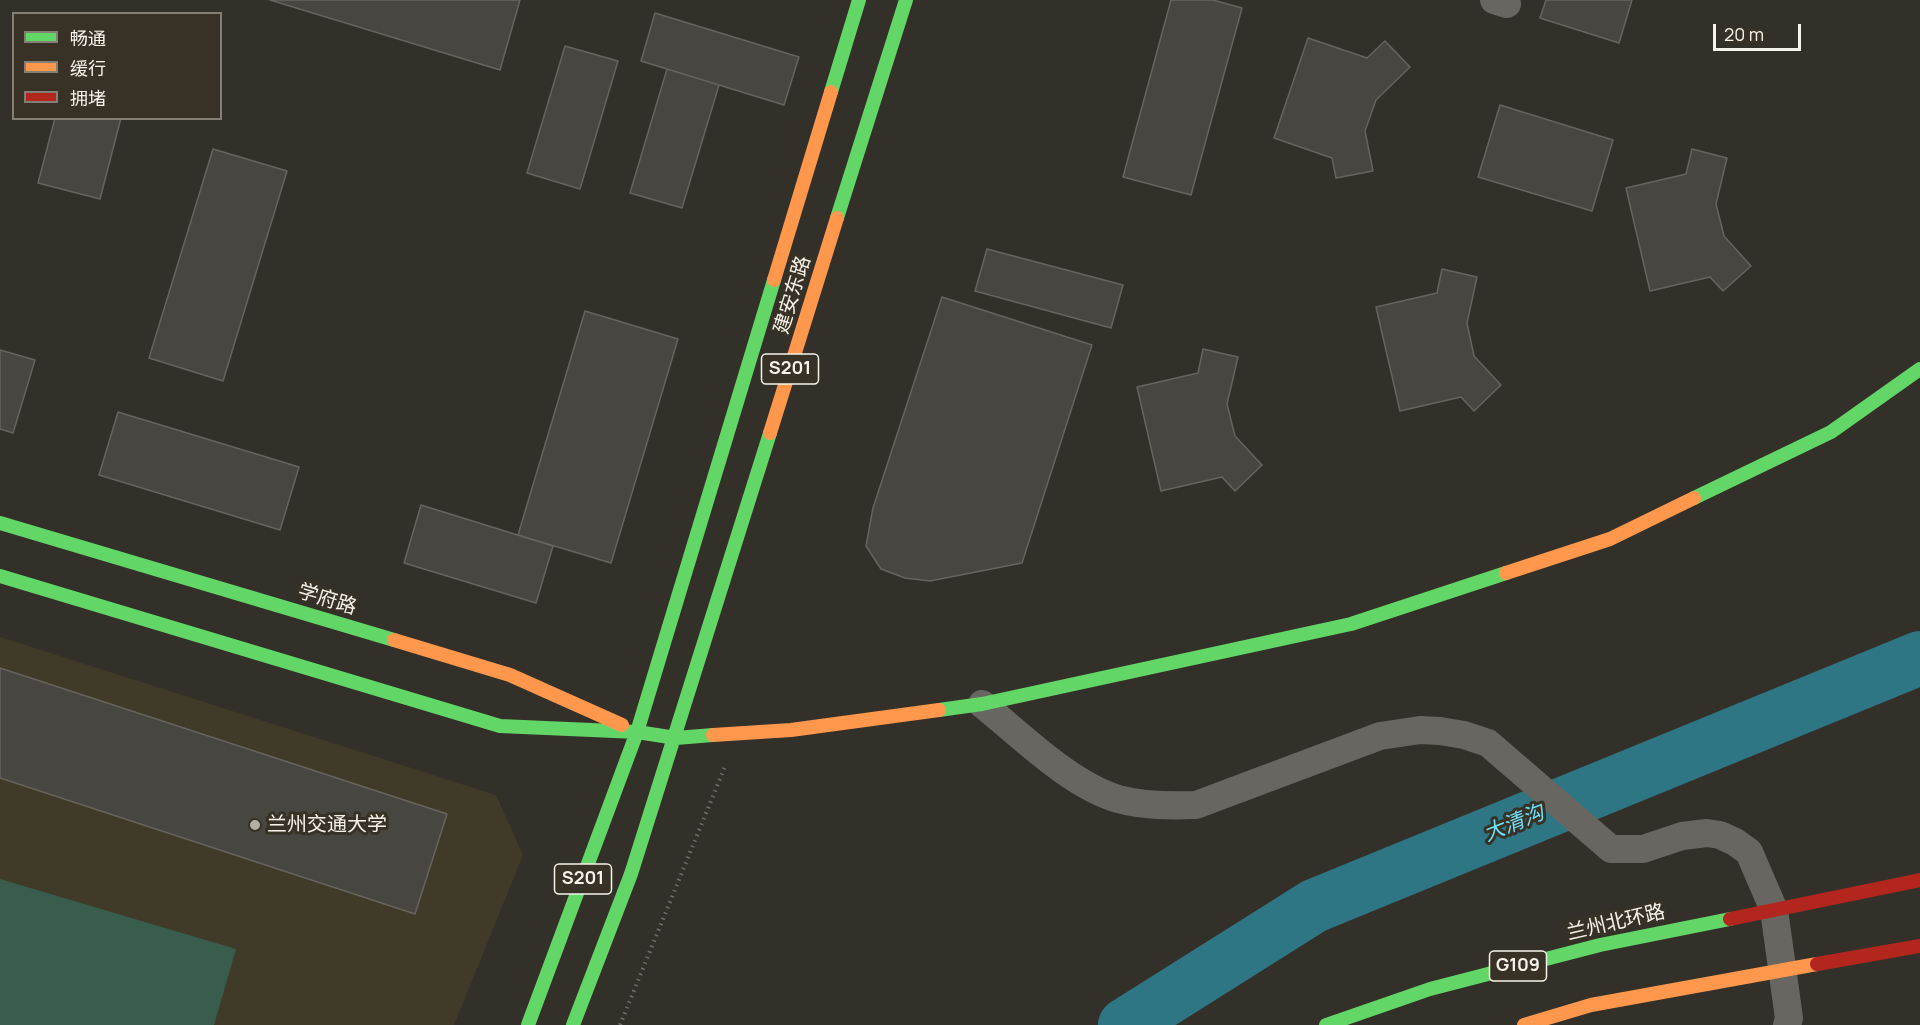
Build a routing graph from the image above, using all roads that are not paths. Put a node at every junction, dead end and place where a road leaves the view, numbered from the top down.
1 (859, 0) edge
2 (906, 0) edge
3 (1920, 369) edge
4 (0, 523) edge
5 (0, 576) edge
6 (982, 704) junction
7 (637, 732) junction
8 (676, 738) junction
9 (1920, 880) edge
10 (1920, 946) edge
11 (528, 1025) edge
12 (573, 1025) edge
13 (1326, 1025) edge
14 (1524, 1025) edge
15 (1787, 1025) edge

1 - 7 main road, 建安东路 / S201
2 - 8 main road, 建安东路 / S201
3 - 6 main road
4 - 7 main road, 学府路
5 - 7 main road
6 - 8 main road
6 - 15 street
7 - 8 main road
7 - 11 main road, S201
8 - 12 main road, S201
9 - 13 main road, 兰州北环路 / G109
10 - 14 main road

